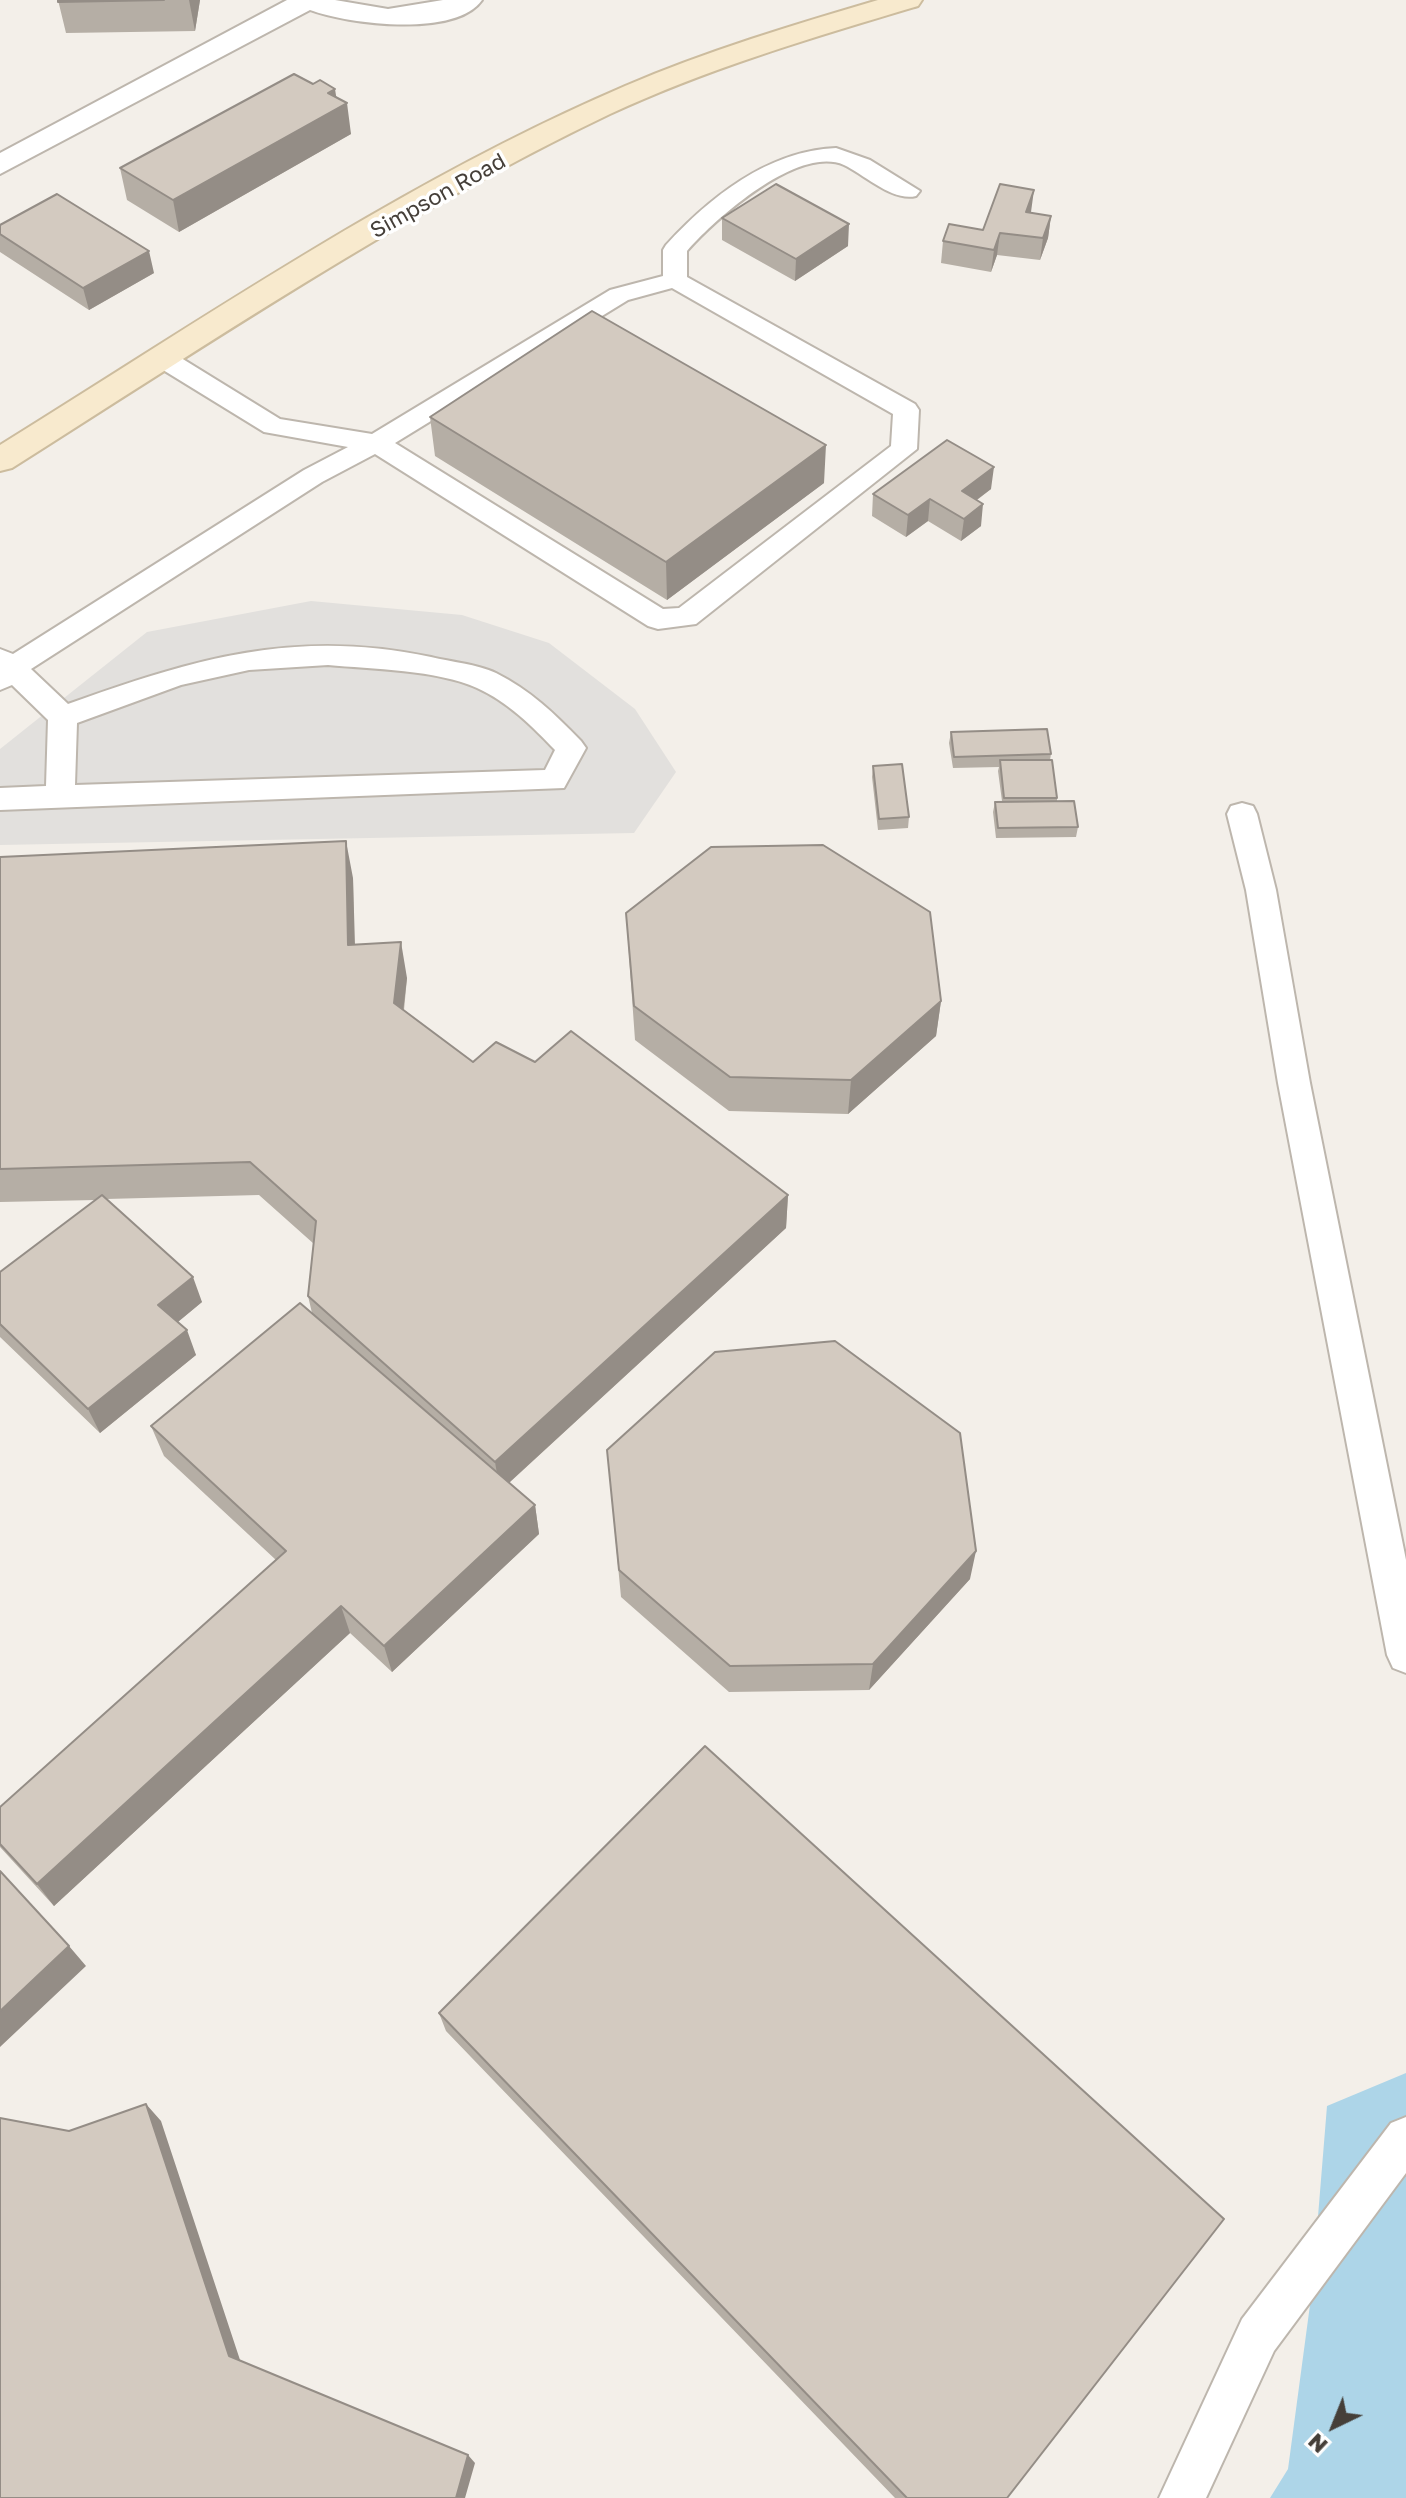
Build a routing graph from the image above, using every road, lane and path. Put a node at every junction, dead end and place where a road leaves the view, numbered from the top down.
1 (308, 0) edge
2 (468, 0) edge
3 (908, 0) edge
4 (0, 165) edge
5 (908, 191) dead end
6 (675, 280) junction
7 (164, 359) junction
8 (376, 443) junction
9 (0, 460) edge
10 (4, 669) edge
11 (63, 717) junction
12 (60, 796) junction
13 (0, 799) edge
14 (1242, 814) dead end
15 (1406, 1655) edge
16 (1406, 2138) edge
17 (1182, 2498) edge

1 - 2 street
1 - 4 street
3 - 7 main road, Simpson Road
5 - 6 lane
6 - 8 lane
6 - 8 lane
7 - 8 lane
7 - 9 main road, Simpson Road
8 - 10 lane
10 - 11 lane
11 - 12 lane
11 - 12 lane
12 - 13 lane
14 - 15 lane
16 - 17 lane

